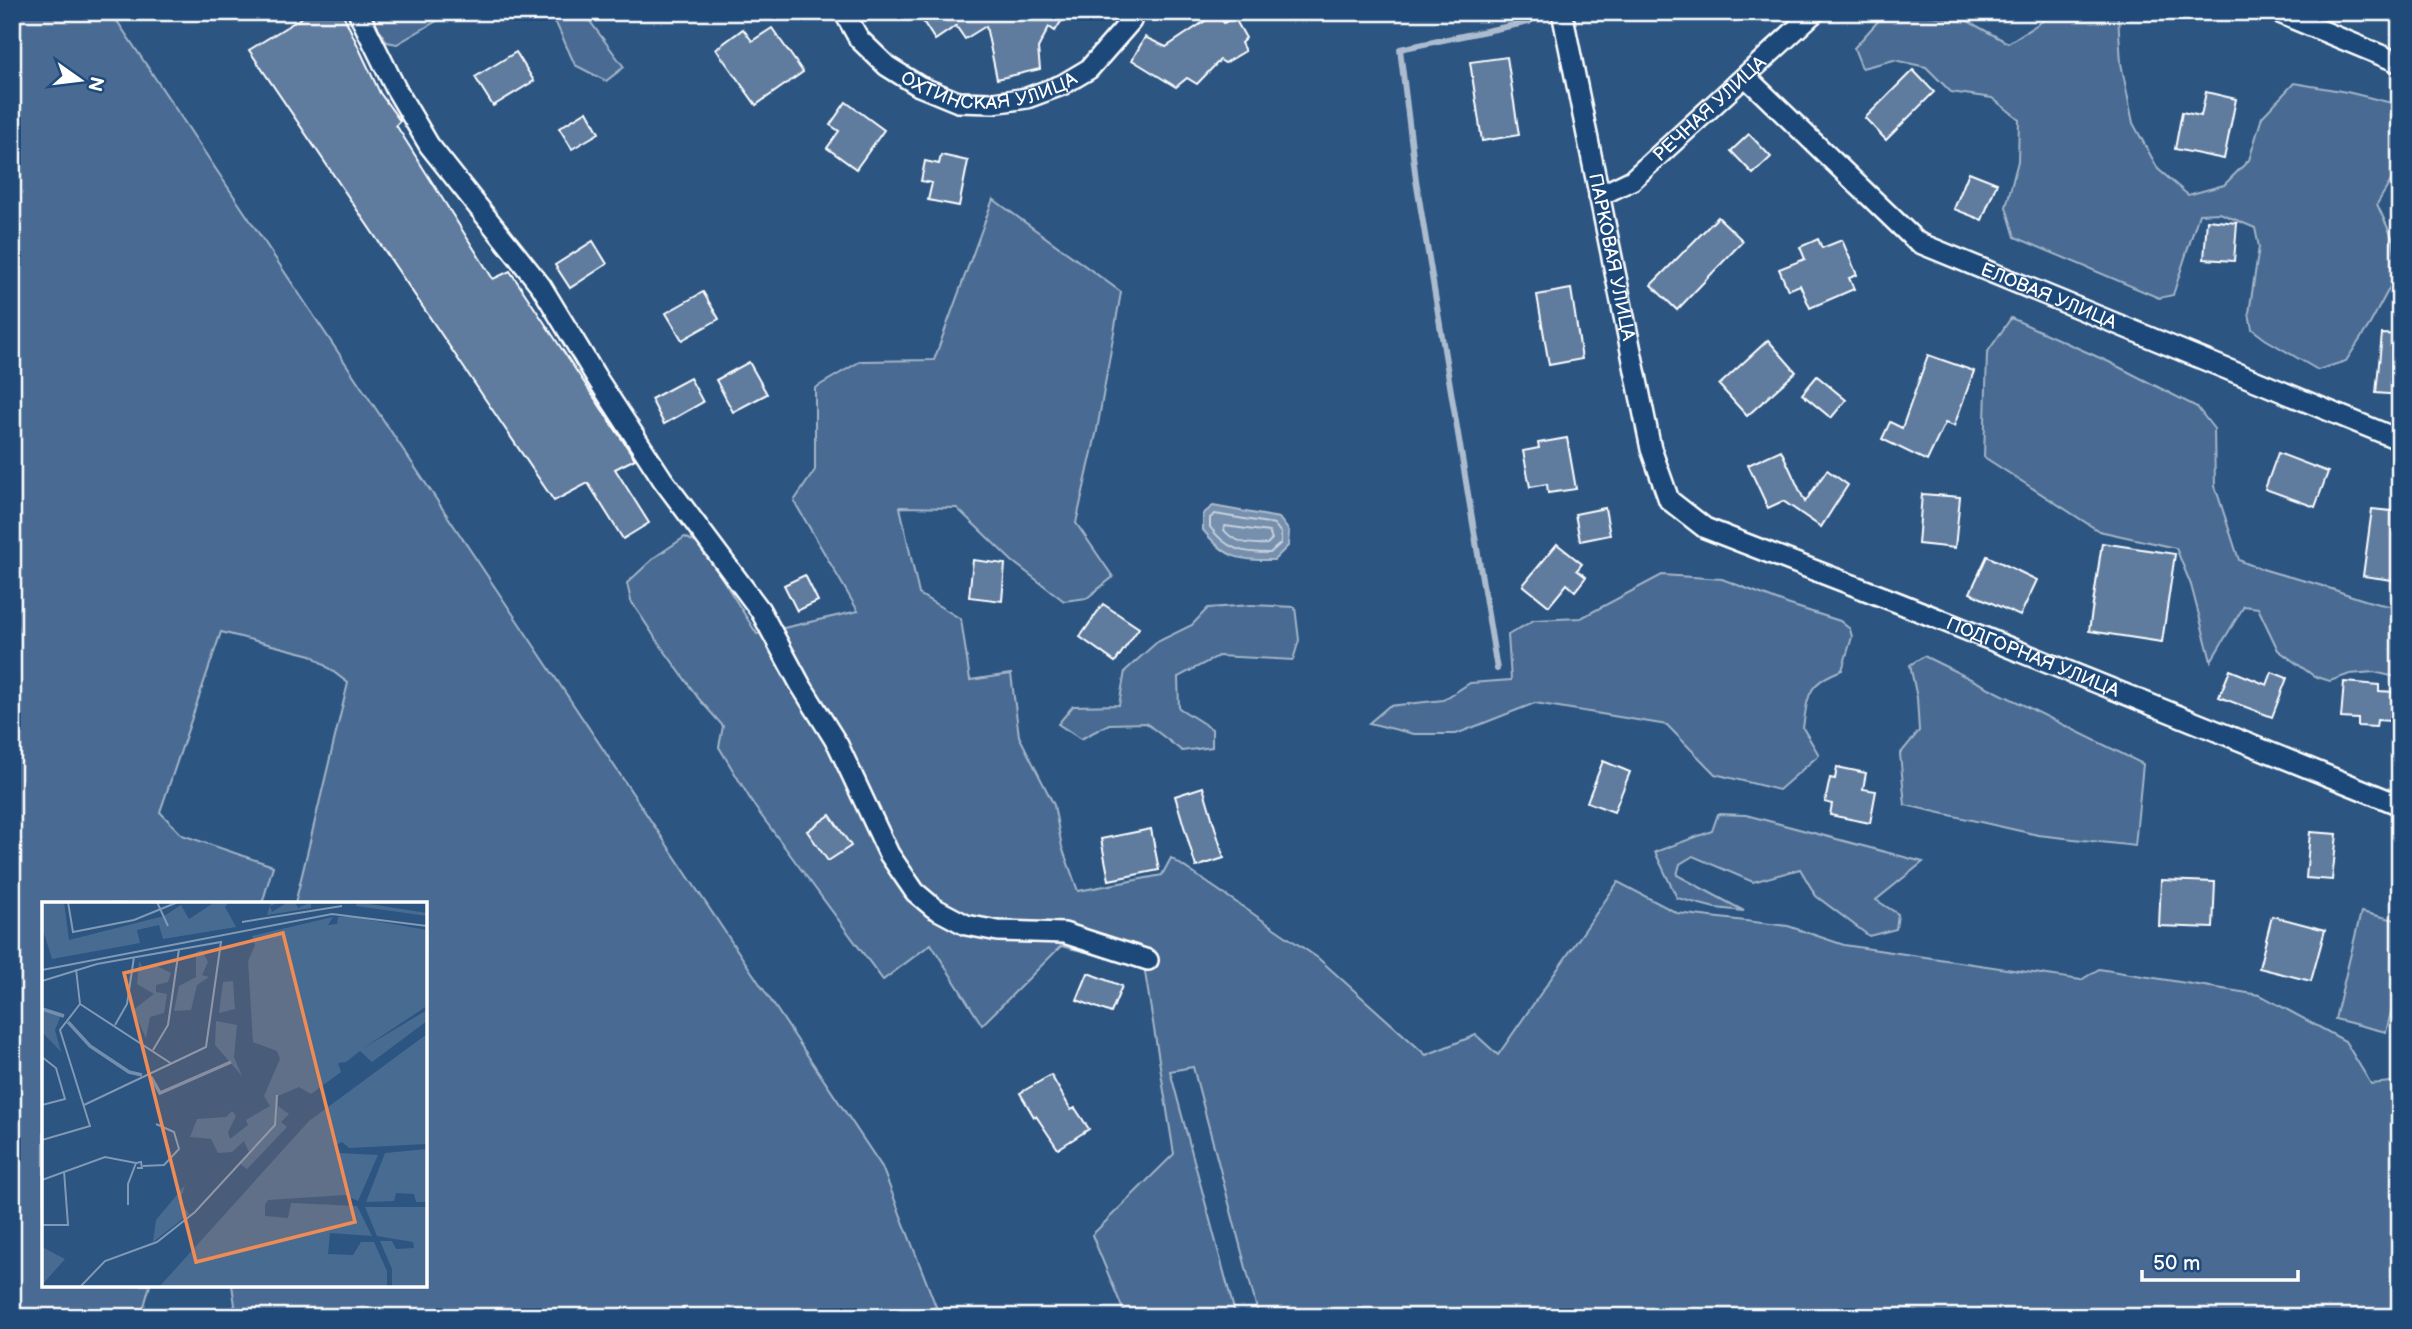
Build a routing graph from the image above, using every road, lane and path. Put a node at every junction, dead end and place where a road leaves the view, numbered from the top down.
1 (358, 12) edge
2 (844, 12) edge
3 (1134, 12) edge
4 (1562, 12) edge
5 (1815, 12) edge
6 (2277, 12) edge
7 (2400, 63) edge
8 (1746, 77) junction
9 (1599, 196) junction
10 (2400, 440) edge
11 (1669, 500) joint
12 (2400, 805) edge
13 (1149, 960) dead end

1 - 13 street
2 - 3 street, ОХТИНСКАЯ УЛИЦА
4 - 9 street, ПАРКОВАЯ УЛИЦА
5 - 8 street, РЕЧНАЯ УЛИЦА
6 - 7 street
8 - 9 street, РЕЧНАЯ УЛИЦА
8 - 10 street, ЕЛОВАЯ УЛИЦА
9 - 11 street, ПАРКОВАЯ УЛИЦА
11 - 12 street, ПОДГОРНАЯ УЛИЦА

